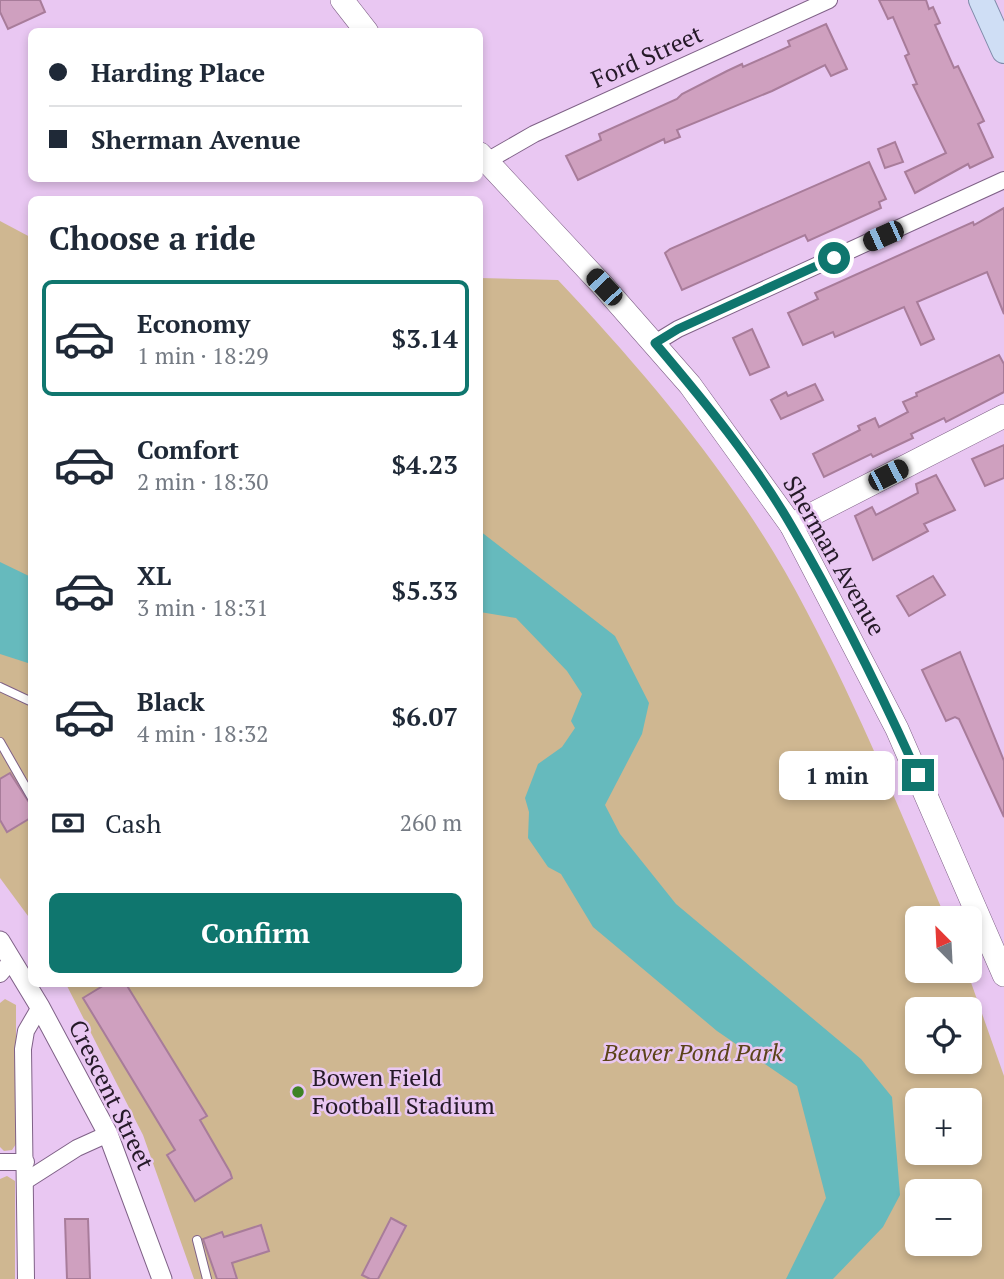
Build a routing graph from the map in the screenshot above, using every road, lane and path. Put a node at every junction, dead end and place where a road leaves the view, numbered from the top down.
1 (342, 0) edge
2 (829, 0) edge
3 (981, 0) edge
4 (998, 24) edge
5 (364, 28) edge
6 (1004, 51) edge
7 (483, 158) edge
8 (1004, 180) edge
9 (655, 343) junction
10 (1004, 416) edge
11 (791, 525) junction
12 (0, 687) edge
13 (28, 700) edge
14 (0, 742) edge
15 (28, 791) edge
16 (0, 941) edge
17 (6, 967) edge
18 (1004, 975) edge
19 (40, 1007) junction
20 (108, 1134) junction
21 (0, 1162) edge
22 (26, 1162) junction
23 (27, 1180) junction
24 (197, 1240) dead end
25 (26, 1279) edge
26 (163, 1279) edge
27 (207, 1279) edge

1 - 5 main road
2 - 7 street, Ford Street
3 - 4 main road
4 - 6 main road
7 - 9 main road, Sherman Avenue
8 - 9 street
9 - 11 main road, Sherman Avenue
10 - 11 main road
11 - 18 main road, Sherman Avenue
12 - 13 lane
14 - 15 lane
16 - 17 street, Crescent Street
17 - 19 street, Crescent Street
19 - 20 street, Crescent Street
19 - 22 street
20 - 23 street
20 - 26 street, Crescent Street
21 - 22 street
22 - 23 street
23 - 25 street
24 - 27 lane

